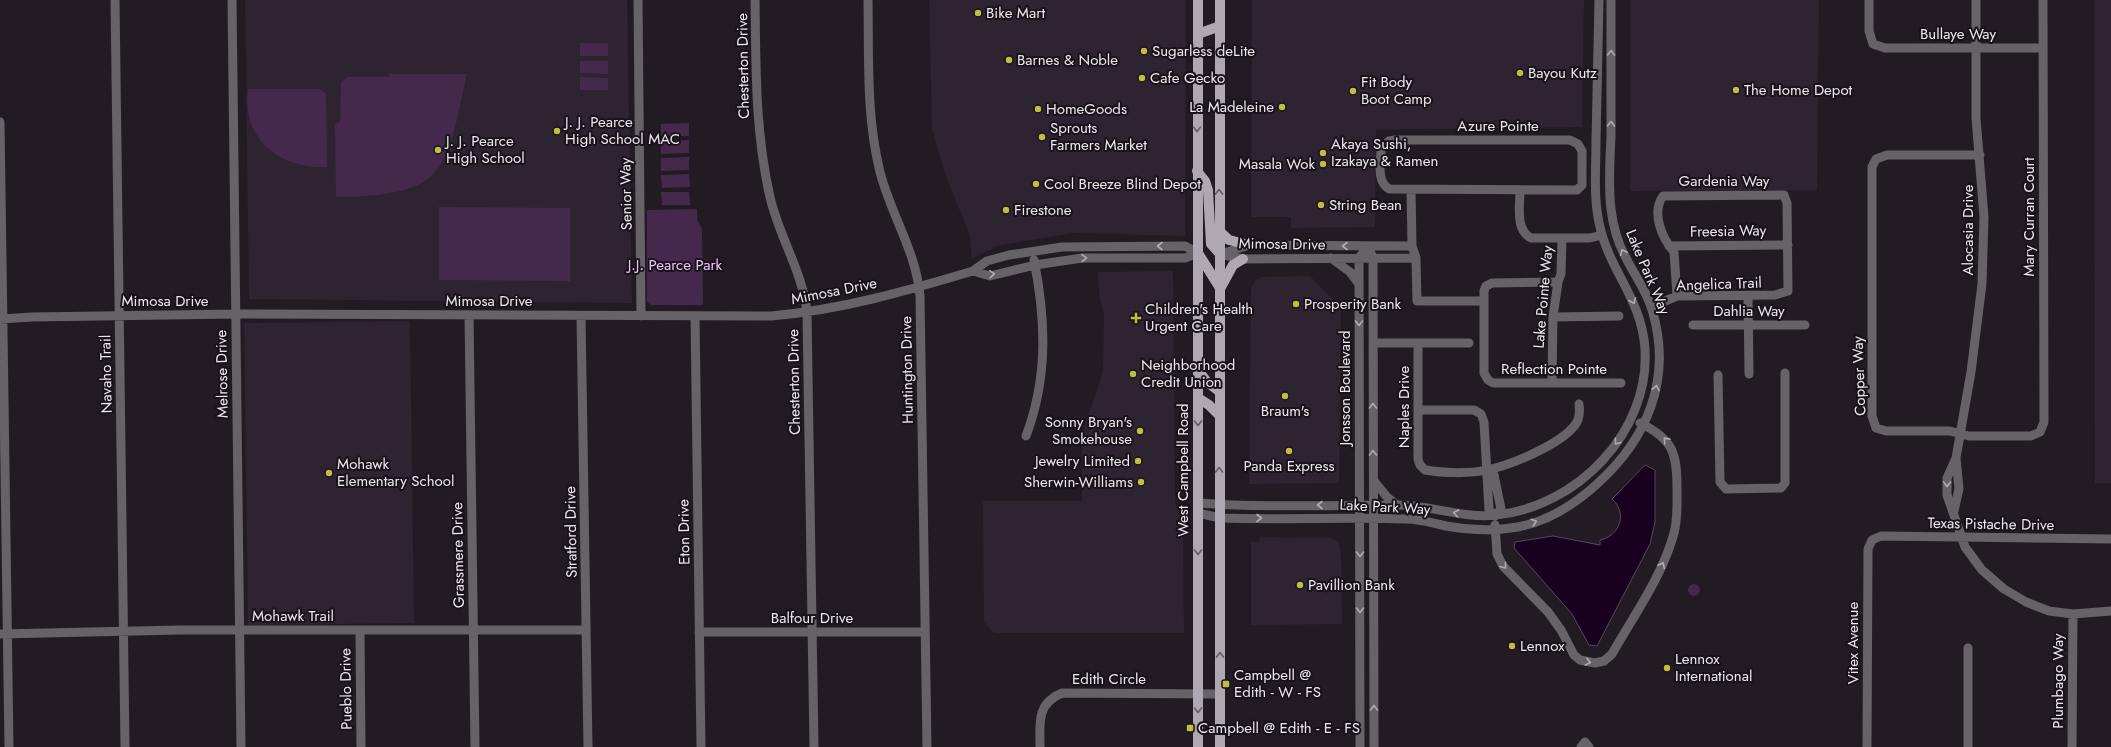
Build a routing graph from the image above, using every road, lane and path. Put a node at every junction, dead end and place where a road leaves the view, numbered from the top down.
1 (115, 0) edge
2 (232, 0) edge
3 (638, 0) edge
4 (755, 0) edge
5 (868, 0) edge
6 (1198, 0) edge
7 (1220, 0) edge
8 (1599, 0) edge
9 (1611, 0) edge
10 (1869, 0) edge
11 (1976, 0) edge
12 (2043, 0) edge
13 (1198, 21) junction
14 (1220, 26) junction
15 (1198, 34) junction
16 (1976, 48) junction
17 (2043, 48) junction
18 (0, 122) edge
19 (1980, 155) junction
20 (1197, 171) junction
21 (1412, 190) junction
22 (1520, 190) junction
23 (1219, 231) junction
24 (1602, 235) junction
25 (1562, 238) junction
26 (1211, 244) junction
27 (1788, 245) junction
28 (1098, 246) junction
29 (1249, 246) junction
30 (1301, 246) junction
31 (1368, 246) junction
32 (1412, 246) junction
33 (1669, 246) junction
34 (1032, 251) junction
35 (1198, 253) junction
36 (1220, 254) junction
37 (1105, 258) junction
38 (1298, 258) junction
39 (1331, 258) junction
40 (1360, 258) junction
41 (1373, 258) junction
42 (1416, 258) junction
43 (1243, 259) junction
44 (1204, 263) junction
45 (1035, 265) junction
46 (974, 271) junction
47 (1197, 273) junction
48 (1558, 282) junction
49 (1359, 284) junction
50 (919, 287) junction
51 (1220, 288) junction
52 (1677, 296) junction
53 (1748, 296) junction
54 (1484, 301) junction
55 (1651, 307) junction
56 (807, 313) junction
57 (235, 314) junction
58 (120, 315) junction
59 (469, 315) junction
60 (581, 316) junction
61 (641, 316) junction
62 (695, 316) junction
63 (1619, 316) dead end
64 (1553, 317) junction
65 (1, 319) edge
66 (1693, 325) dead end
67 (1805, 325) dead end
68 (1748, 326) junction
69 (1373, 343) junction
70 (1418, 344) junction
71 (1469, 344) dead end
72 (1198, 370) junction
73 (1785, 373) dead end
74 (1749, 374) dead end
75 (1718, 375) dead end
76 (1552, 382) junction
77 (1620, 383) dead end
78 (1359, 386) junction
79 (1373, 386) junction
80 (1219, 391) junction
81 (1198, 398) junction
82 (1579, 404) dead end
83 (1418, 410) junction
84 (1219, 415) junction
85 (1632, 419) junction
86 (1644, 425) junction
87 (2040, 432) joint
88 (1960, 434) junction
89 (1026, 436) dead end
90 (1956, 458) junction
91 (1487, 470) junction
92 (1374, 481) junction
93 (1220, 505) junction
94 (1360, 505) junction
95 (1373, 505) junction
96 (1397, 505) junction
97 (1198, 508) junction
98 (1954, 511) junction
99 (1495, 516) junction
100 (1220, 518) junction
101 (1359, 519) junction
102 (1374, 519) junction
103 (1496, 529) junction
104 (1962, 537) junction
105 (2111, 539) edge
106 (1872, 540) joint
107 (2111, 611) edge
108 (2072, 614) junction
109 (240, 630) junction
110 (360, 630) junction
111 (586, 630) junction
112 (124, 631) junction
113 (473, 631) junction
114 (699, 632) junction
115 (812, 632) junction
116 (925, 632) junction
117 (4, 634) edge
118 (1968, 648) dead end
119 (1198, 694) junction
120 (1220, 694) junction
121 (8, 747) edge
122 (125, 747) edge
123 (241, 747) edge
124 (361, 747) edge
125 (475, 747) edge
126 (588, 747) edge
127 (701, 747) edge
128 (814, 747) edge
129 (927, 747) edge
130 (1040, 747) edge
131 (1198, 747) edge
132 (1220, 747) edge
133 (1360, 747) edge
134 (1374, 747) edge
135 (1581, 747) edge
136 (1589, 747) edge
137 (1867, 747) edge
138 (1968, 747) edge
139 (2072, 747) edge

1 - 58 street, Navaho Trail
2 - 57 street, Melrose Drive
3 - 61 street, Senior Way
4 - 56 street, Chesterton Drive
5 - 50 street, Huntington Drive
6 - 13 main road, West Campbell Road
7 - 14 main road
8 - 24 street, Lake Park Way
55 -> 9 street, Lake Park Way
10 - 16 street, Bullaye Way
11 - 16 street, Alocasia Drive
12 - 17 street, Mary Curran Court
13 - 14 main road
13 - 15 main road, West Campbell Road
14 - 15 main road
23 -> 14 main road
15 -> 20 main road, West Campbell Road
16 - 17 street, Bullaye Way
16 - 19 street, Alocasia Drive
17 - 87 street, Mary Curran Court
18 - 65 street
19 - 88 street, Alocasia Drive
19 - 88 street, Copper Way
20 - 26 main road
20 - 35 main road, West Campbell Road
21 - 22 street
21 - 22 street, Azure Pointe
21 - 32 street
22 - 25 street
23 - 26 main road
23 - 29 main road
23 - 36 main road
24 - 25 street
24 -> 85 street, Lake Park Way
25 - 48 street, Lake Pointe Way
26 - 35 main road
26 - 36 main road
27 - 33 street, Freesia Way
27 - 33 street, Gardenia Way
27 - 53 street, Angelica Trail
28 - 34 street, Mimosa Drive
35 -> 28 street, Mimosa Drive
28 - 37 street
29 - 30 street, Mimosa Drive
29 - 36 street, Mimosa Drive
31 -> 30 street, Mimosa Drive
30 - 38 street
31 - 32 street, Mimosa Drive
31 - 40 street
31 - 41 street, Jonsson Boulevard
32 - 42 street
33 - 52 street
34 - 45 street
34 - 46 street, Mimosa Drive
35 - 37 street, Mimosa Drive
35 - 44 main road
35 - 47 main road, West Campbell Road
36 - 43 street, Mimosa Drive
36 - 44 main road
36 - 51 main road
45 -> 37 street, Mimosa Drive
38 - 39 street, Mimosa Drive
38 - 43 street, Mimosa Drive
39 - 40 street, Mimosa Drive
39 - 49 street
40 - 41 street, Mimosa Drive
40 - 49 street, Jonsson Boulevard
41 - 42 street, Mimosa Drive
41 - 69 street, Jonsson Boulevard
42 - 54 street
43 - 51 main road
44 - 47 main road
44 - 51 main road
46 -> 45 street, Mimosa Drive
45 - 89 street
46 - 50 street, Mimosa Drive
47 - 72 main road, West Campbell Road
48 - 54 street
48 - 64 street, Lake Pointe Way
49 -> 78 street, Jonsson Boulevard
50 - 56 street, Mimosa Drive
50 - 116 street, Huntington Drive
51 - 80 main road
52 - 53 street, Angelica Trail
52 - 55 street, Angelica Trail
53 - 68 street
54 - 76 street, Reflection Pointe
86 -> 55 street, Lake Park Way
56 - 62 street, Mimosa Drive
56 - 115 street, Chesterton Drive
57 - 58 street, Mimosa Drive
57 - 59 street, Mimosa Drive
57 - 109 street, Melrose Drive
58 - 65 street, Mimosa Drive
58 - 112 street, Navaho Trail
59 - 60 street, Mimosa Drive
59 - 113 street, Grassmere Drive
60 - 61 street, Mimosa Drive
60 - 111 street, Stratford Drive
61 - 62 street, Mimosa Drive
62 - 114 street, Eton Drive
63 - 64 street
64 - 76 street, Lake Pointe Way
65 - 117 street
66 - 68 street, Dahlia Way
67 - 68 street, Dahlia Way
68 - 74 street
69 - 70 street
69 - 79 street, Jonsson Boulevard
70 - 71 street
70 - 83 street, Naples Drive
72 - 80 main road
72 - 81 main road, West Campbell Road
73 - 75 street
76 - 77 street, Reflection Pointe
78 - 79 street
78 - 94 street, Jonsson Boulevard
92 -> 79 street, Jonsson Boulevard
80 - 84 main road
81 - 84 main road
81 -> 97 main road, West Campbell Road
82 - 91 street
83 - 91 street
83 - 91 street, Naples Drive
93 -> 84 main road
85 - 86 street
85 -> 99 street, Lake Park Way
103 -> 86 street, Lake Park Way
103 -> 86 street
87 - 88 street, Copper Way
88 - 90 street, Alocasia Drive
90 - 98 street, Alocasia Drive
90 -> 98 street, Alocasia Drive
91 - 99 street
92 - 95 street, Jonsson Boulevard
92 - 96 street
94 -> 93 street, Lake Park Way
93 - 97 street, Lake Park Way
93 - 100 main road
94 - 95 street, Lake Park Way
94 - 101 street, Jonsson Boulevard
95 - 96 street, Lake Park Way
95 - 102 street, Jonsson Boulevard
99 -> 96 street, Lake Park Way
97 - 100 street, Lake Park Way
97 -> 119 main road, West Campbell Road
98 - 104 street, Alocasia Drive
99 - 103 street
100 -> 101 street, Lake Park Way
120 -> 100 main road
101 - 102 street, Lake Park Way
101 -> 133 street, Jonsson Boulevard
102 - 103 street, Lake Park Way
134 -> 102 street, Jonsson Boulevard
104 - 105 street, Texas Pistache Drive
104 - 106 street, Texas Pistache Drive
104 - 108 street, Alocasia Drive
106 - 137 street, Vitex Avenue
107 - 108 street, Alocasia Drive
108 - 139 street, Plumbago Way
109 - 110 street, Mohawk Trail
109 - 112 street, Mohawk Trail
109 - 123 street, Melrose Drive
110 - 113 street, Mohawk Trail
110 - 124 street, Pueblo Drive
111 - 113 street, Mohawk Trail
111 - 126 street, Stratford Drive
112 - 117 street, Mohawk Trail
112 - 122 street, Navaho Trail
113 - 125 street, Grassmere Drive
114 - 115 street, Balfour Drive
114 - 127 street, Eton Drive
115 - 116 street, Balfour Drive
115 - 128 street, Chesterton Drive
116 - 129 street, Huntington Drive
117 - 121 street
118 - 138 street
119 - 120 street, Edith Circle
119 - 130 street, Edith Circle
119 -> 131 main road, West Campbell Road
120 - 132 main road
135 - 136 street

